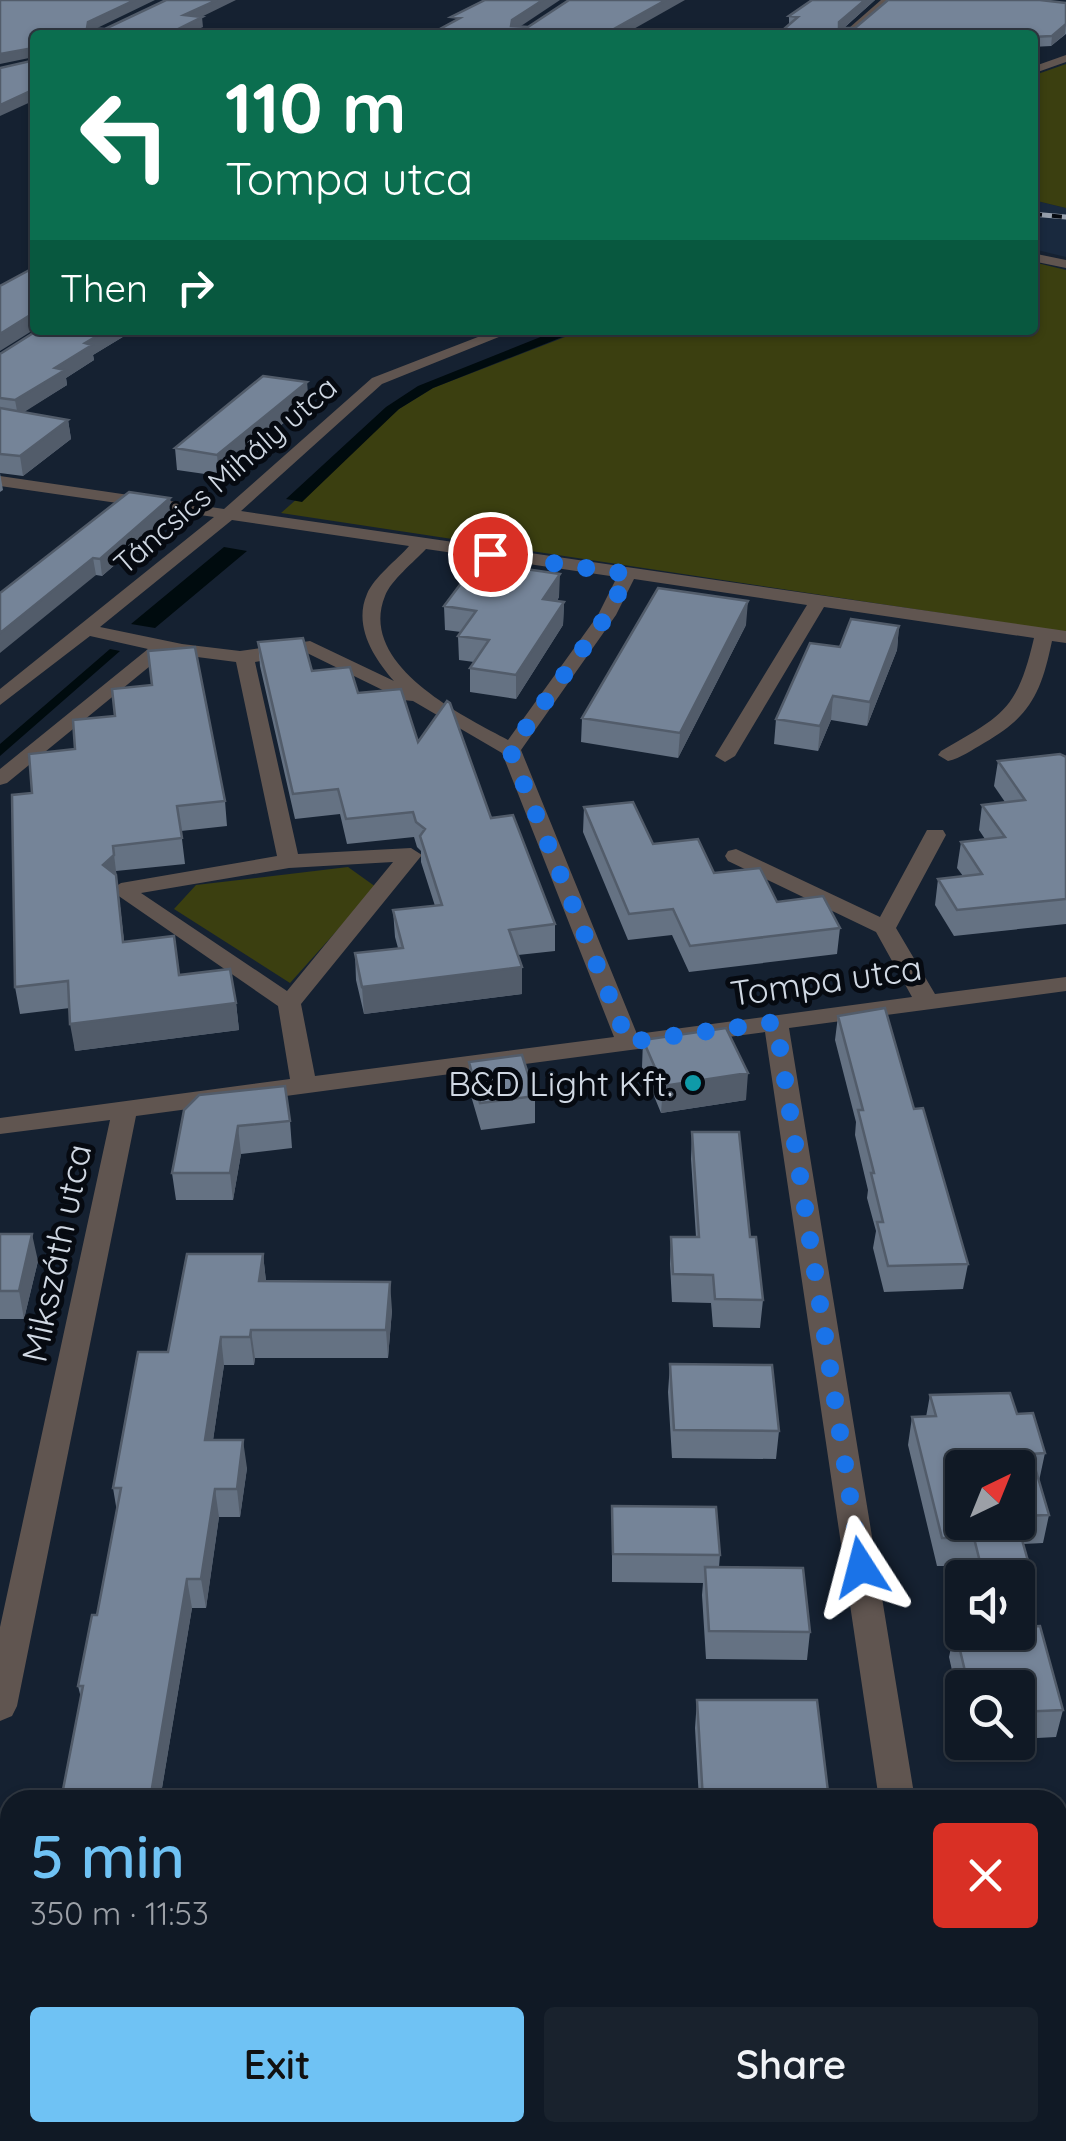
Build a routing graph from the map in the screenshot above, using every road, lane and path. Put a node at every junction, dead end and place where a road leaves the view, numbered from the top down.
1 (887, 0) edge
2 (852, 30) edge
3 (1066, 58) edge
4 (1038, 69) edge
5 (1038, 257) edge
6 (1066, 264) edge
7 (495, 335) edge
8 (0, 481) edge
9 (226, 516) junction
10 (421, 544) junction
11 (628, 574) junction
12 (818, 601) junction
13 (85, 629) junction
14 (1044, 634) junction
15 (1066, 637) edge
16 (162, 646) junction
17 (381, 650) junction
18 (244, 657) junction
19 (342, 662) junction
20 (0, 699) edge
21 (424, 703) junction
22 (510, 750) junction
23 (948, 755) dead end
24 (724, 756) dead end
25 (0, 780) edge
26 (935, 835) dead end
27 (736, 856) dead end
28 (289, 860) junction
29 (885, 928) junction
30 (1066, 984) edge
31 (288, 1002) junction
32 (928, 1002) junction
33 (776, 1022) junction
34 (628, 1042) junction
35 (304, 1085) junction
36 (125, 1109) junction
37 (0, 1126) edge
38 (0, 1706) edge
39 (895, 1790) edge

1 - 2 street
3 - 4 street
5 - 6 street
7 - 9 street, Táncsics Mihály utca
8 - 9 street
9 - 10 street
9 - 13 street, Táncsics Mihály utca
10 - 11 street
10 - 17 street
11 - 12 street
11 - 22 street
12 - 14 street
12 - 24 street
13 - 16 street
13 - 20 street, Táncsics Mihály utca
14 - 15 street
14 - 23 street
16 - 18 street
16 - 25 street
17 - 19 street
17 - 21 street
18 - 19 street
18 - 28 street
19 - 21 street
21 - 22 street
22 - 34 street
26 - 29 street
27 - 29 street
28 - 31 street
28 - 31 street
29 - 32 street
30 - 32 street, Tompa utca
31 - 35 street
32 - 33 street, Tompa utca
33 - 34 street, Tompa utca
33 - 39 street
34 - 35 street, Tompa utca
35 - 36 street, Tompa utca
36 - 37 street, Tompa utca
36 - 38 street, Mikszáth utca

